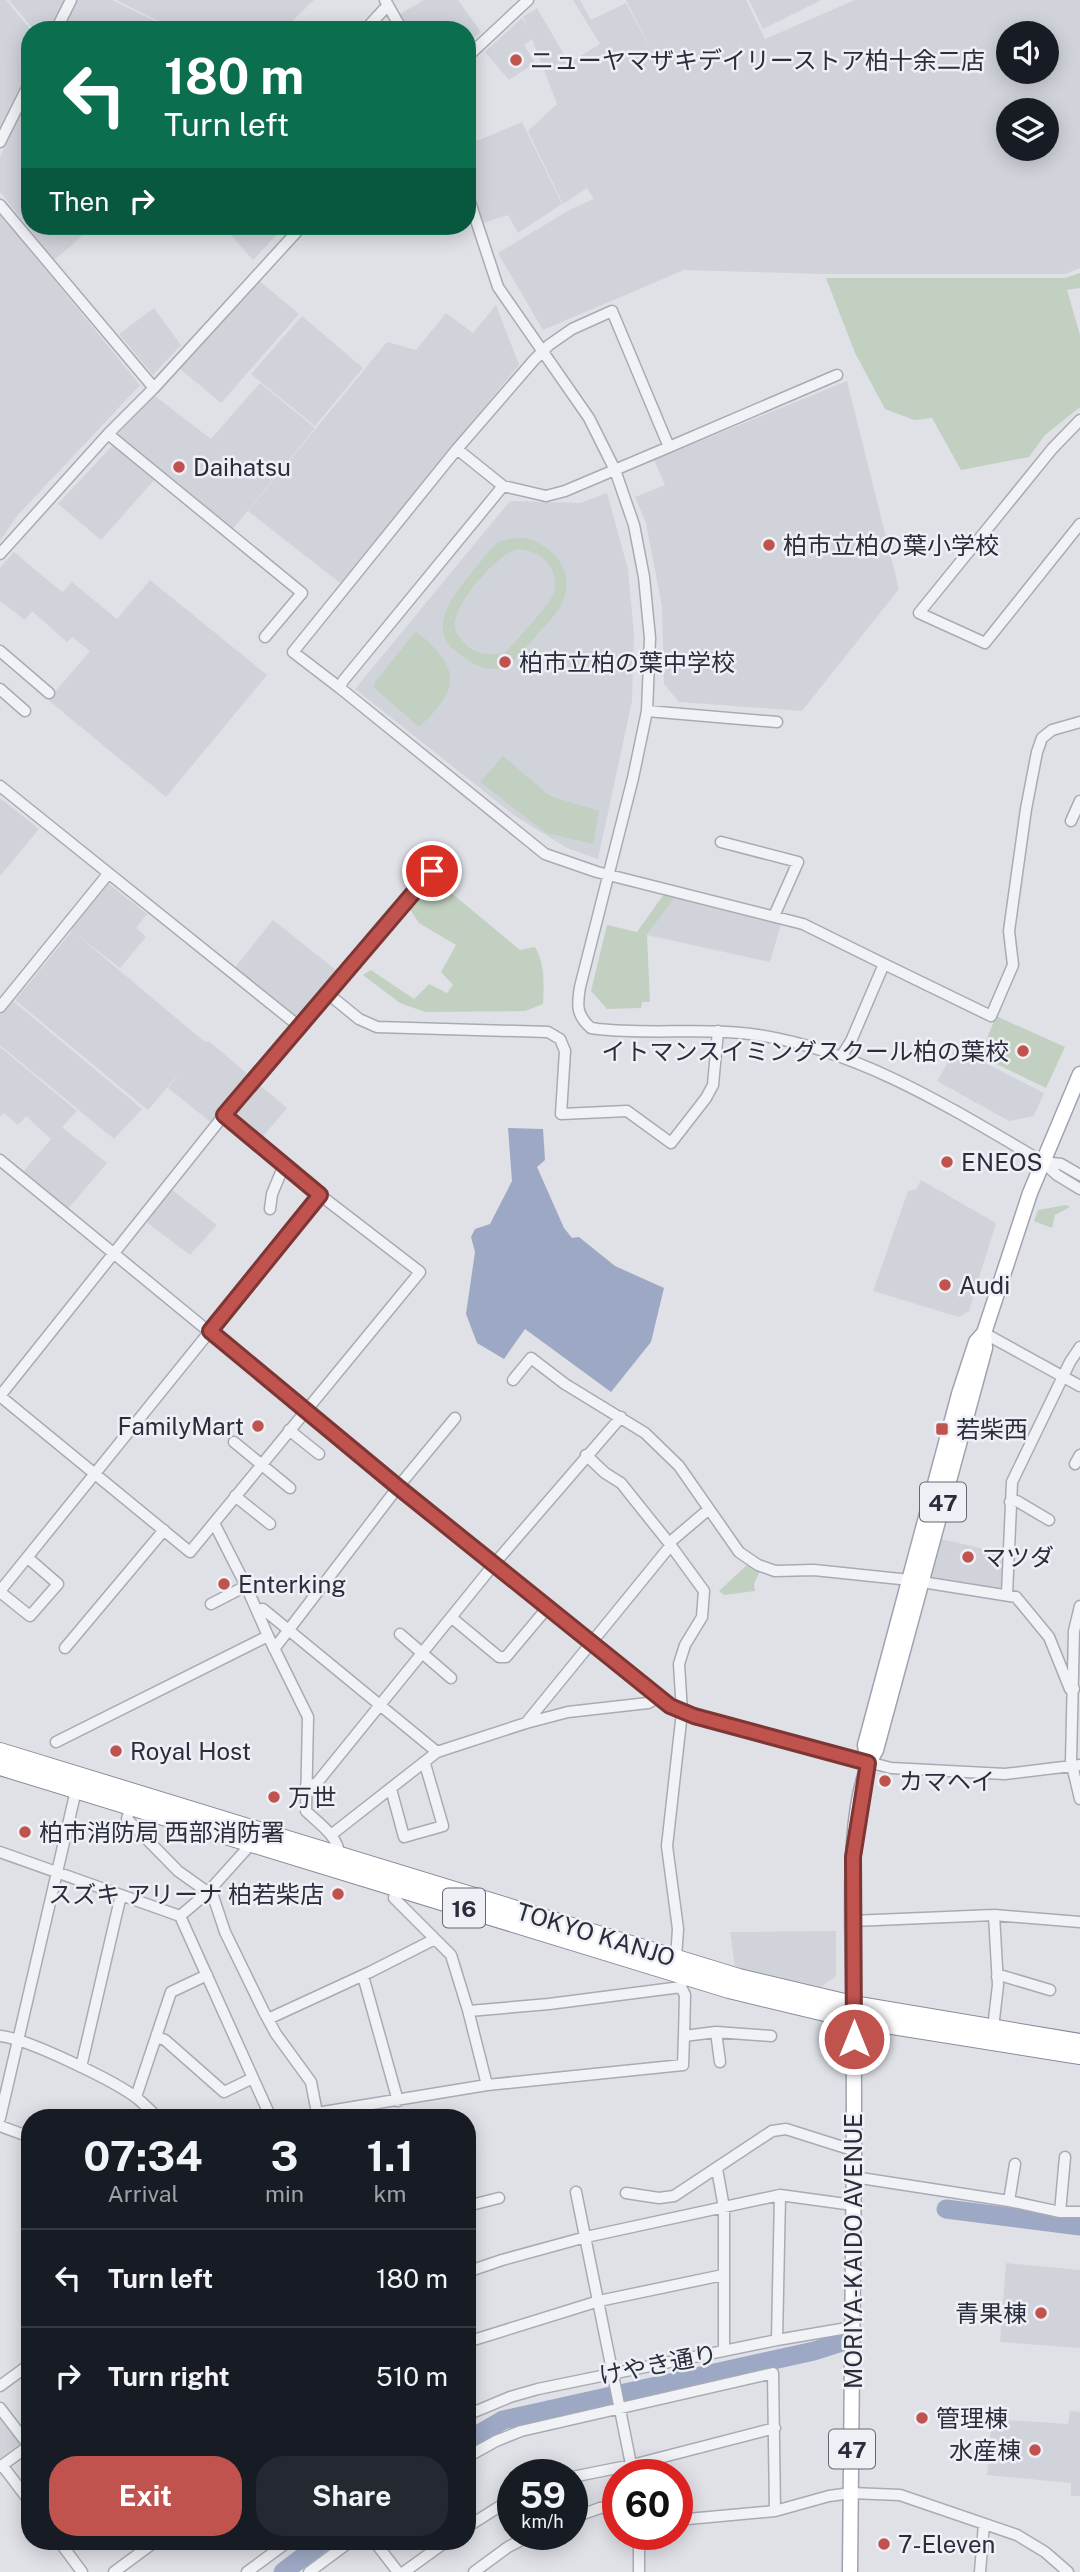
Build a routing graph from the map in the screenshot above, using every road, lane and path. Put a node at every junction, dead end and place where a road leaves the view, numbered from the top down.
1 (71, 0) edge
2 (528, 0) edge
3 (387, 3) edge
4 (60, 21) edge
5 (372, 21) edge
6 (397, 21) edge
7 (476, 49) edge
8 (21, 100) edge
9 (0, 142) edge
10 (0, 205) edge
11 (476, 220) edge
12 (21, 230) edge
13 (25, 235) edge
14 (294, 235) edge
15 (543, 351) junction
16 (837, 375) dead end
17 (154, 388) junction
18 (1080, 420) edge
19 (108, 433) junction
20 (669, 447) junction
21 (457, 449) junction
22 (615, 470) junction
23 (503, 486) junction
24 (1080, 524) edge
25 (0, 554) edge
26 (265, 637) dead end
27 (0, 651) edge
28 (340, 688) junction
29 (0, 689) edge
30 (49, 693) dead end
31 (25, 711) dead end
32 (647, 711) junction
33 (777, 722) dead end
34 (1080, 722) edge
35 (0, 786) edge
36 (1076, 806) edge
37 (1072, 821) dead end
38 (721, 842) dead end
39 (432, 871) dead end
40 (108, 874) junction
41 (609, 875) junction
42 (774, 916) junction
43 (884, 964) junction
44 (327, 993) junction
45 (0, 1007) edge
46 (300, 1027) junction
47 (718, 1031) junction
48 (841, 1057) junction
49 (1080, 1074) edge
50 (224, 1115) junction
51 (0, 1160) edge
52 (1043, 1162) junction
53 (285, 1165) junction
54 (1080, 1175) edge
55 (1080, 1189) edge
56 (320, 1195) junction
57 (270, 1209) dead end
58 (114, 1254) junction
59 (210, 1331) junction
60 (984, 1333) junction
61 (1080, 1347) edge
62 (1063, 1377) junction
63 (513, 1380) dead end
64 (1080, 1386) edge
65 (0, 1396) edge
66 (306, 1409) junction
67 (621, 1417) junction
68 (455, 1418) dead end
69 (289, 1430) junction
70 (234, 1441) dead end
71 (318, 1454) dead end
72 (586, 1455) junction
73 (261, 1464) junction
74 (96, 1475) junction
75 (398, 1487) junction
76 (290, 1488) dead end
77 (235, 1496) junction
78 (1010, 1502) junction
79 (709, 1509) junction
80 (1049, 1520) dead end
81 (214, 1523) junction
82 (270, 1524) dead end
83 (164, 1530) junction
84 (670, 1544) junction
85 (28, 1558) junction
86 (495, 1563) junction
87 (916, 1581) junction
88 (246, 1586) junction
89 (0, 1592) edge
90 (1007, 1594) junction
91 (211, 1604) dead end
92 (1080, 1606) edge
93 (548, 1607) junction
94 (257, 1610) junction
95 (452, 1618) junction
96 (1078, 1626) edge
97 (288, 1631) junction
98 (400, 1634) dead end
99 (268, 1636) junction
100 (592, 1643) junction
101 (65, 1647) dead end
102 (274, 1649) junction
103 (424, 1654) junction
104 (451, 1678) dead end
105 (1074, 1689) junction
106 (659, 1697) junction
107 (380, 1707) junction
108 (682, 1712) junction
109 (526, 1723) junction
110 (1077, 1726) edge
111 (56, 1742) dead end
112 (0, 1751) edge
113 (437, 1752) junction
114 (868, 1763) junction
115 (425, 1764) junction
116 (1077, 1766) edge
117 (0, 1768) edge
118 (77, 1784) junction
119 (306, 1785) junction
120 (391, 1789) junction
121 (1080, 1799) edge
122 (130, 1808) junction
123 (331, 1835) junction
124 (252, 1843) junction
125 (0, 1852) edge
126 (339, 1856) junction
127 (55, 1873) junction
128 (396, 1887) junction
129 (207, 1893) junction
130 (121, 1895) junction
131 (995, 1915) junction
132 (180, 1916) junction
133 (852, 1921) junction
134 (1080, 1922) edge
135 (435, 1939) junction
136 (676, 1958) junction
137 (207, 1975) junction
138 (363, 1976) junction
139 (997, 1977) junction
140 (683, 1982) junction
141 (1050, 1990) dead end
142 (469, 2011) junction
143 (854, 2012) junction
144 (268, 2019) junction
145 (993, 2028) junction
146 (716, 2032) junction
147 (0, 2036) edge
148 (684, 2036) junction
149 (771, 2036) dead end
150 (156, 2037) junction
151 (18, 2039) junction
152 (1080, 2042) edge
153 (1080, 2056) edge
154 (720, 2062) dead end
155 (81, 2067) junction
156 (253, 2078) junction
157 (487, 2085) junction
158 (136, 2097) junction
159 (398, 2101) junction
160 (149, 2109) edge
161 (267, 2109) edge
162 (313, 2109) edge
163 (349, 2109) edge
164 (0, 2118) edge
165 (0, 2126) edge
166 (21, 2134) edge
167 (854, 2148) junction
168 (1065, 2157) dead end
169 (1015, 2164) dead end
170 (717, 2169) junction
171 (854, 2177) junction
172 (576, 2192) dead end
173 (626, 2193) dead end
174 (780, 2195) junction
175 (499, 2198) dead end
176 (1009, 2201) junction
177 (476, 2204) edge
178 (853, 2205) junction
179 (723, 2208) junction
180 (1060, 2212) junction
181 (1080, 2213) edge
182 (586, 2237) junction
183 (476, 2269) edge
184 (723, 2275) junction
185 (599, 2301) junction
186 (853, 2327) junction
187 (476, 2339) edge
188 (777, 2340) junction
189 (724, 2351) junction
190 (21, 2371) edge
191 (613, 2372) junction
192 (0, 2386) edge
193 (0, 2408) edge
194 (621, 2409) junction
195 (476, 2411) edge
196 (775, 2428) junction
197 (21, 2436) edge
198 (21, 2452) edge
199 (476, 2452) edge
200 (630, 2459) edge
201 (669, 2459) edge
202 (1, 2466) edge
203 (21, 2491) edge
204 (851, 2493) junction
205 (497, 2508) edge
206 (775, 2511) junction
207 (693, 2519) edge
208 (476, 2521) edge
209 (984, 2524) junction
210 (65, 2550) edge
211 (144, 2550) edge
212 (275, 2550) edge
213 (339, 2550) edge
214 (380, 2550) edge
215 (435, 2550) edge
216 (504, 2550) edge
217 (639, 2550) edge
218 (82, 2572) edge
219 (114, 2572) edge
220 (247, 2572) edge
221 (309, 2572) edge
222 (398, 2572) edge
223 (404, 2572) edge
224 (474, 2572) edge
225 (639, 2572) edge
226 (850, 2572) edge
227 (980, 2572) edge
228 (1068, 2572) edge

1 - 4 street
2 - 7 street
3 - 5 street
3 - 6 street
8 - 9 street
10 - 12 street
11 - 15 street
13 - 17 street
14 - 17 street
15 - 20 street
15 - 21 street
15 - 22 street
16 - 20 street
17 - 19 street
18 - 24 street
19 - 25 street
19 - 26 street
20 - 22 street
21 - 23 street
21 - 28 street
22 - 23 street
22 - 32 street
23 - 28 street
27 - 30 street
28 - 41 street
29 - 31 street
32 - 33 street
32 - 41 street
34 - 43 street
35 - 40 street
36 - 37 street
38 - 42 street
39 - 44 street
40 - 45 street
40 - 46 street
41 - 42 street
41 - 47 street
42 - 43 street
43 - 48 street
44 - 46 street
44 - 47 street
46 - 50 street
47 - 48 street
48 - 52 street
49 - 52 main road, MORIYA-KAIDO AVENUE / 47
50 - 53 street
50 - 58 street
51 - 58 street
52 - 54 street
52 - 55 street
52 - 60 main road, MORIYA-KAIDO AVENUE / 47
53 - 56 street
53 - 57 street
56 - 59 street
56 - 66 street
58 - 59 street
58 - 65 street
59 - 66 street
59 - 74 street
60 - 62 street
60 - 87 main road, MORIYA-KAIDO AVENUE / 47
61 - 62 street
62 - 64 street
62 - 78 street
63 - 67 street
65 - 74 street
66 - 69 street
66 - 75 street
67 - 72 street
67 - 79 street
68 - 75 street
69 - 71 street
69 - 73 street
70 - 73 street
72 - 84 street
72 - 86 street
73 - 76 street
73 - 77 street
74 - 83 street
74 - 85 street
75 - 86 street
75 - 97 street
77 - 81 street
77 - 82 street
78 - 80 street
78 - 90 street
79 - 84 street
79 - 87 street
81 - 83 street
81 - 88 street
83 - 101 street
84 - 100 street
84 - 108 street
85 - 89 street
85 - 89 street
86 - 93 street
86 - 95 street
87 - 90 street
87 - 114 main road, MORIYA-KAIDO AVENUE / 47
88 - 91 street
88 - 94 street
90 - 105 street
92 - 96 street
93 - 95 street
93 - 100 street
94 - 97 street
94 - 99 street
95 - 103 street
96 - 105 street
97 - 102 street
97 - 107 street
98 - 103 street
99 - 102 street
99 - 111 street
100 - 106 street
100 - 109 street
102 - 119 street
103 - 104 street
103 - 107 street
105 - 110 street
106 - 108 street
106 - 109 street
107 - 113 street
107 - 119 street
108 - 114 street
108 - 136 street
109 - 113 street
110 - 116 street
112 - 118 highway, TOKYO KANJO / 16
113 - 115 street
114 - 116 street
114 - 133 main road, MORIYA-KAIDO AVENUE / 47
115 - 120 street
115 - 120 street
116 - 121 street
117 - 118 highway, TOKYO KANJO / 16
118 - 122 highway, TOKYO KANJO / 16
118 - 126 highway, TOKYO KANJO / 16
118 - 127 street
119 - 123 street
120 - 123 street
122 - 124 highway, TOKYO KANJO / 16
122 - 129 street
123 - 126 street
124 - 128 highway, TOKYO KANJO / 16
124 - 129 street
125 - 127 street
126 - 136 highway, TOKYO KANJO / 16
127 - 130 street
127 - 151 street
128 - 135 street
128 - 140 highway, TOKYO KANJO / 16
129 - 132 street
129 - 144 street
130 - 132 street
130 - 155 street
131 - 133 street
131 - 134 street
131 - 139 street
132 - 137 street
133 - 143 main road, MORIYA-KAIDO AVENUE / 47
135 - 138 street
135 - 142 street
136 - 143 highway, TOKYO KANJO / 16
137 - 150 street
137 - 156 street
138 - 144 street
138 - 159 street
139 - 141 street
139 - 145 street
140 - 142 street
140 - 143 highway, TOKYO KANJO / 16
140 - 148 street
142 - 157 street
143 - 145 highway, TOKYO KANJO / 16
143 - 153 highway, TOKYO KANJO / 16
143 - 167 main road, MORIYA-KAIDO AVENUE / 47
144 - 162 street
145 - 152 highway, TOKYO KANJO / 16
146 - 148 street
146 - 149 street
146 - 154 street
147 - 151 street
148 - 157 street
150 - 156 street
150 - 158 street
151 - 155 street
151 - 164 street
155 - 158 street
156 - 161 street
157 - 159 street
158 - 160 street
159 - 163 street
165 - 166 street
167 - 170 street
167 - 171 main road, MORIYA-KAIDO AVENUE / 47
168 - 180 street
169 - 176 street
170 - 173 street
170 - 179 street
171 - 176 street
171 - 178 main road, MORIYA-KAIDO AVENUE / 47
172 - 182 street
174 - 178 street
174 - 179 street
174 - 188 street
175 - 177 street
176 - 180 street
178 - 186 main road, MORIYA-KAIDO AVENUE / 47
179 - 182 street
179 - 184 street
180 - 181 street
182 - 183 street
182 - 185 street
184 - 185 street
184 - 189 street
185 - 187 street
185 - 191 street
186 - 188 street, けやき通り
186 - 204 main road, MORIYA-KAIDO AVENUE / 47
188 - 189 street, けやき通り
189 - 191 street, けやき通り
190 - 192 street
191 - 194 street
191 - 195 street, けやき通り
193 - 197 street
194 - 196 street
194 - 199 street
194 - 200 street
196 - 201 street
196 - 206 street
198 - 202 street
202 - 203 street
204 - 206 street
204 - 209 street
204 - 226 main road, MORIYA-KAIDO AVENUE / 47
205 - 208 street
206 - 207 street
209 - 227 street
209 - 228 street
210 - 218 street
211 - 219 street
212 - 220 street
213 - 221 street
214 - 222 street
215 - 223 street
216 - 224 street
217 - 225 street

